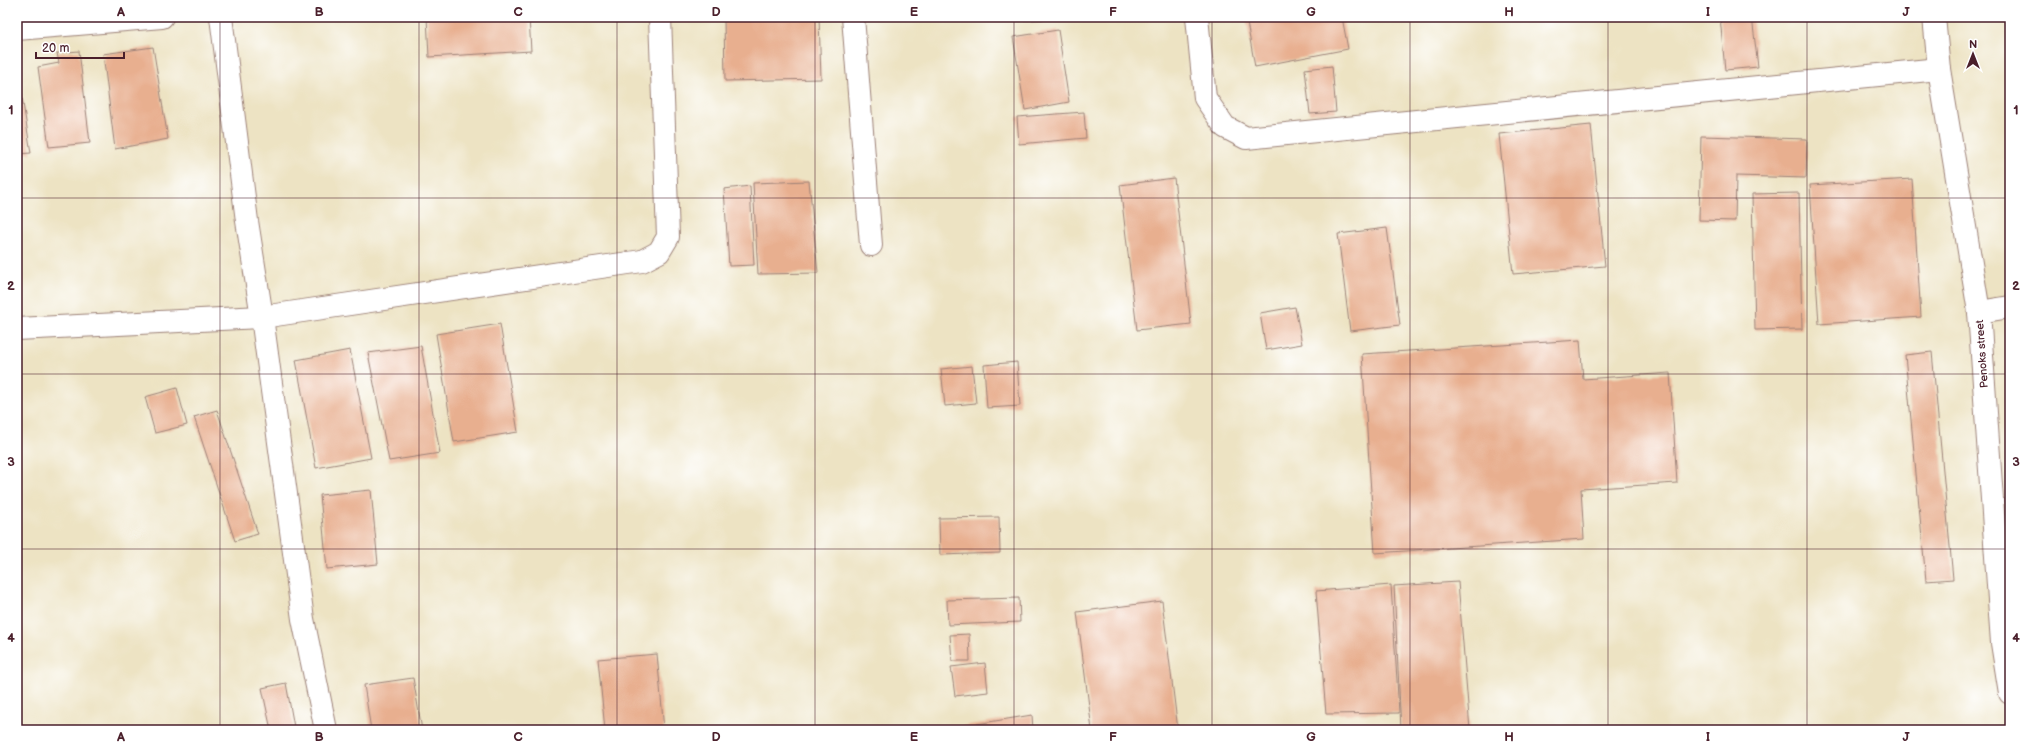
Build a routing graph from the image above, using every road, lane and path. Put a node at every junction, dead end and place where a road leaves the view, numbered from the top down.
1 (162, 17) edge
2 (221, 17) edge
3 (660, 17) edge
4 (853, 17) edge
5 (1196, 17) edge
6 (1934, 17) edge
7 (17, 29) edge
8 (1939, 69) junction
9 (871, 245) dead end
10 (2010, 307) edge
11 (1979, 312) junction
12 (262, 317) junction
13 (17, 329) edge
14 (2006, 642) edge
15 (2010, 693) edge
16 (326, 730) edge

1 - 7 street
2 - 12 street
3 - 12 street
4 - 9 street
5 - 8 street
6 - 8 street, Penoks street
8 - 11 street, Penoks street
10 - 11 street
11 - 14 street, Penoks street
12 - 13 street
12 - 16 street
14 - 15 street, Penoks street

